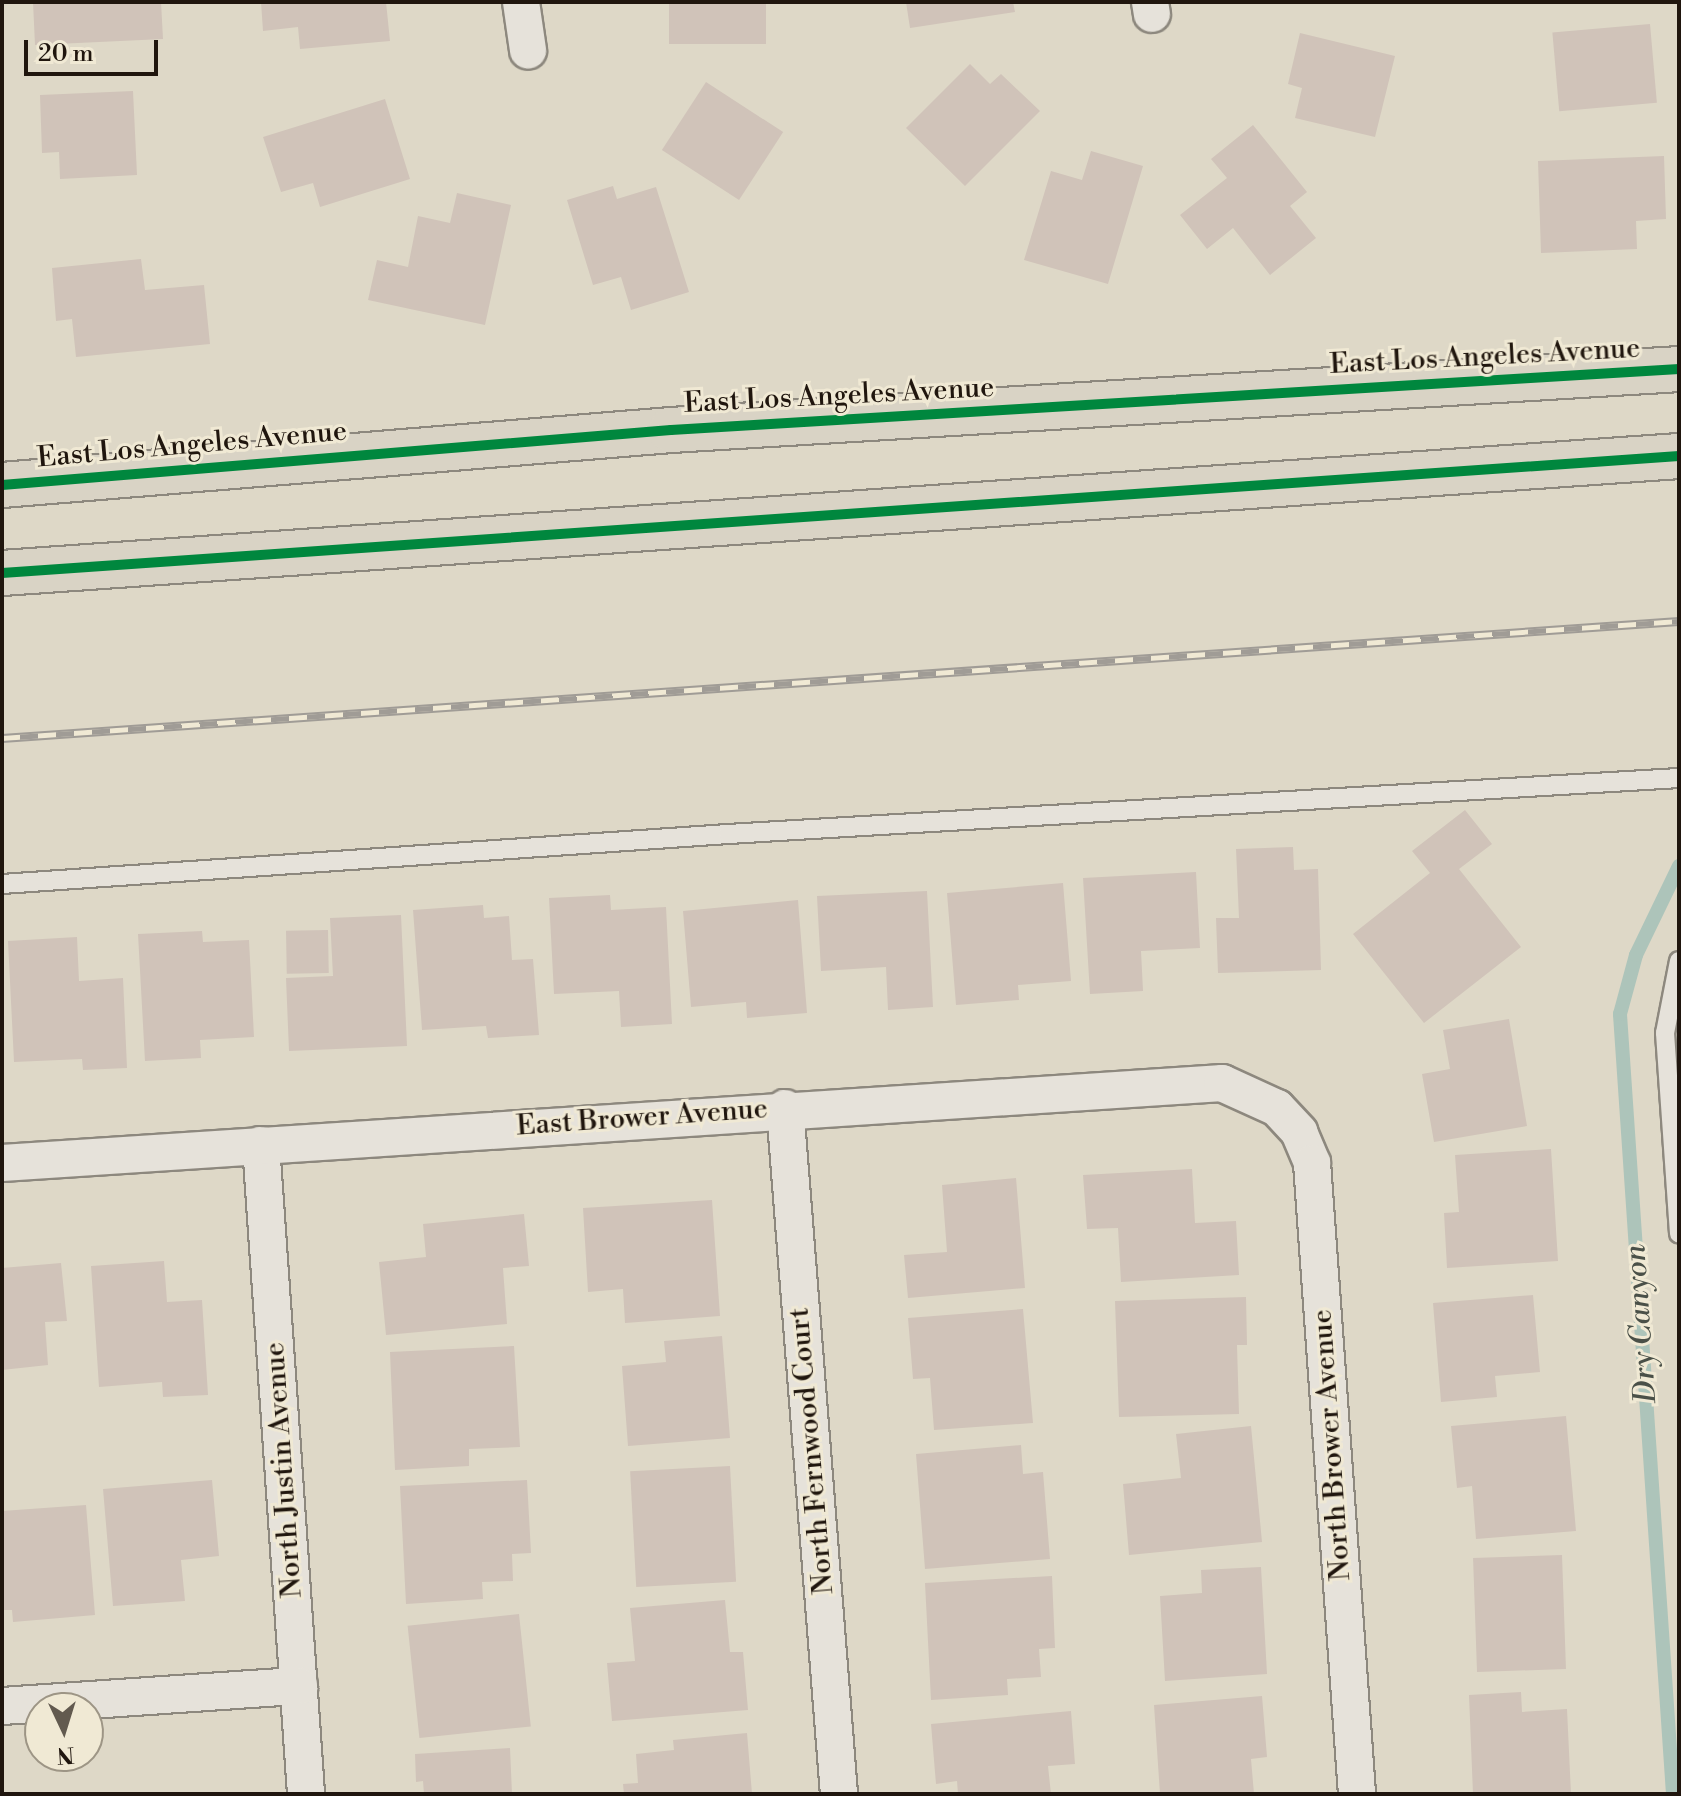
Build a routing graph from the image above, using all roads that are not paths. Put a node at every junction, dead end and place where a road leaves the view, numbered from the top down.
1 (521, 2) edge
2 (528, 50) dead end
3 (1679, 369) edge
4 (1679, 456) edge
5 (2, 485) edge
6 (2, 573) edge
7 (1679, 778) edge
8 (2, 884) edge
9 (1679, 961) edge
10 (785, 1108) junction
11 (1277, 1108) joint
12 (261, 1145) junction
13 (2, 1163) edge
14 (1679, 1234) edge
15 (299, 1686) junction
16 (2, 1706) edge
17 (306, 1794) edge
18 (839, 1794) edge
19 (1357, 1794) edge

1 - 2 street
3 - 5 main road, East Los Angeles Avenue
4 - 6 main road
7 - 8 lane
9 - 14 lane
10 - 11 street, East Brower Avenue
10 - 12 street, East Brower Avenue
10 - 18 street, North Fernwood Court
11 - 19 street, North Brower Avenue
12 - 13 street, East Brower Avenue
12 - 15 street, North Justin Avenue
15 - 16 street
15 - 17 street, North Justin Avenue

